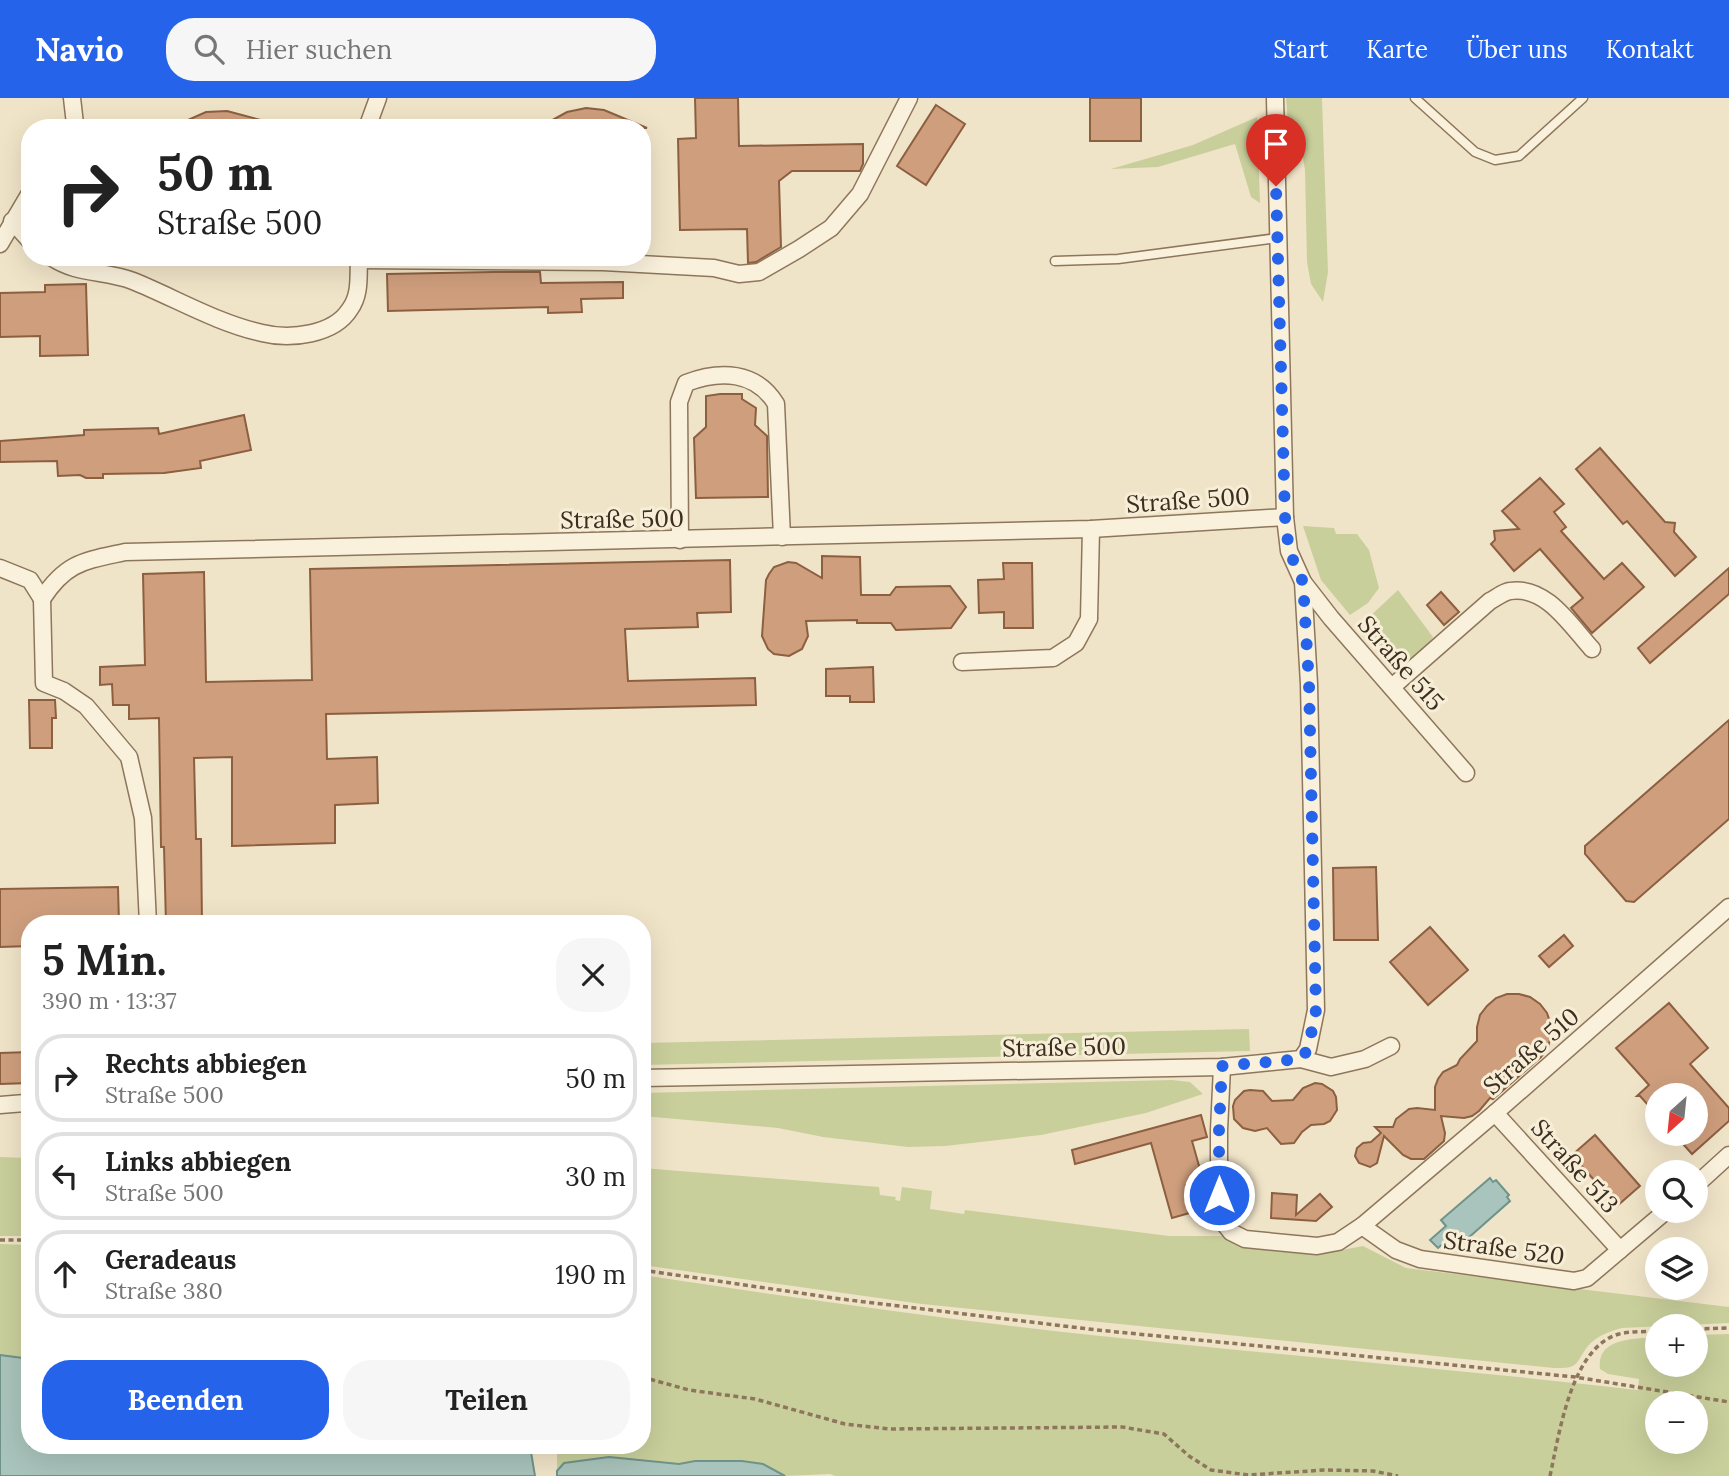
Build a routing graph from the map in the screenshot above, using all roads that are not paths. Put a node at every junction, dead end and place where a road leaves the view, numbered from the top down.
1 (72, 98) edge
2 (378, 98) edge
3 (909, 98) edge
4 (1275, 98) edge
5 (1415, 98) edge
6 (1583, 98) edge
7 (74, 119) edge
8 (370, 119) edge
9 (21, 207) edge
10 (12, 221) junction
11 (21, 231) edge
12 (1277, 238) junction
13 (0, 243) edge
14 (1055, 261) dead end
15 (651, 264) edge
16 (64, 266) edge
17 (359, 266) edge
18 (1285, 517) junction
19 (1091, 529) junction
20 (782, 537) junction
21 (680, 540) junction
22 (0, 568) edge
23 (1303, 582) junction
24 (42, 599) junction
25 (1592, 649) dead end
26 (962, 662) dead end
27 (1392, 687) junction
28 (1466, 773) dead end
29 (1729, 908) edge
30 (148, 915) edge
31 (1391, 1046) dead end
32 (1301, 1059) junction
33 (1222, 1066) junction
34 (651, 1078) edge
35 (21, 1103) edge
36 (0, 1105) edge
37 (1495, 1113) junction
38 (1729, 1155) edge
39 (1708, 1174) edge
40 (1652, 1223) edge
41 (1362, 1226) junction
42 (1620, 1250) junction

1 - 7 street
2 - 8 street
3 - 15 street
4 - 12 street
5 - 6 lane
9 - 10 street
10 - 11 street
10 - 13 street
12 - 14 lane
12 - 18 street
16 - 17 street
18 - 19 street, Straße 500
18 - 23 street, Straße 500
19 - 20 street, Straße 500
19 - 26 street
20 - 21 street, Straße 500
20 - 21 street
21 - 24 street, Straße 500
22 - 24 street
23 - 27 street, Straße 515
23 - 32 street, Straße 500
24 - 30 street
25 - 27 street
27 - 28 street, Straße 515
29 - 37 street, Straße 510
31 - 32 street
32 - 33 street, Straße 500
33 - 34 street, Straße 500
33 - 41 street, Straße 510
35 - 36 street
37 - 41 street, Straße 510
37 - 42 street, Straße 513
38 - 39 street
40 - 42 street, Straße 520
41 - 42 street, Straße 520

